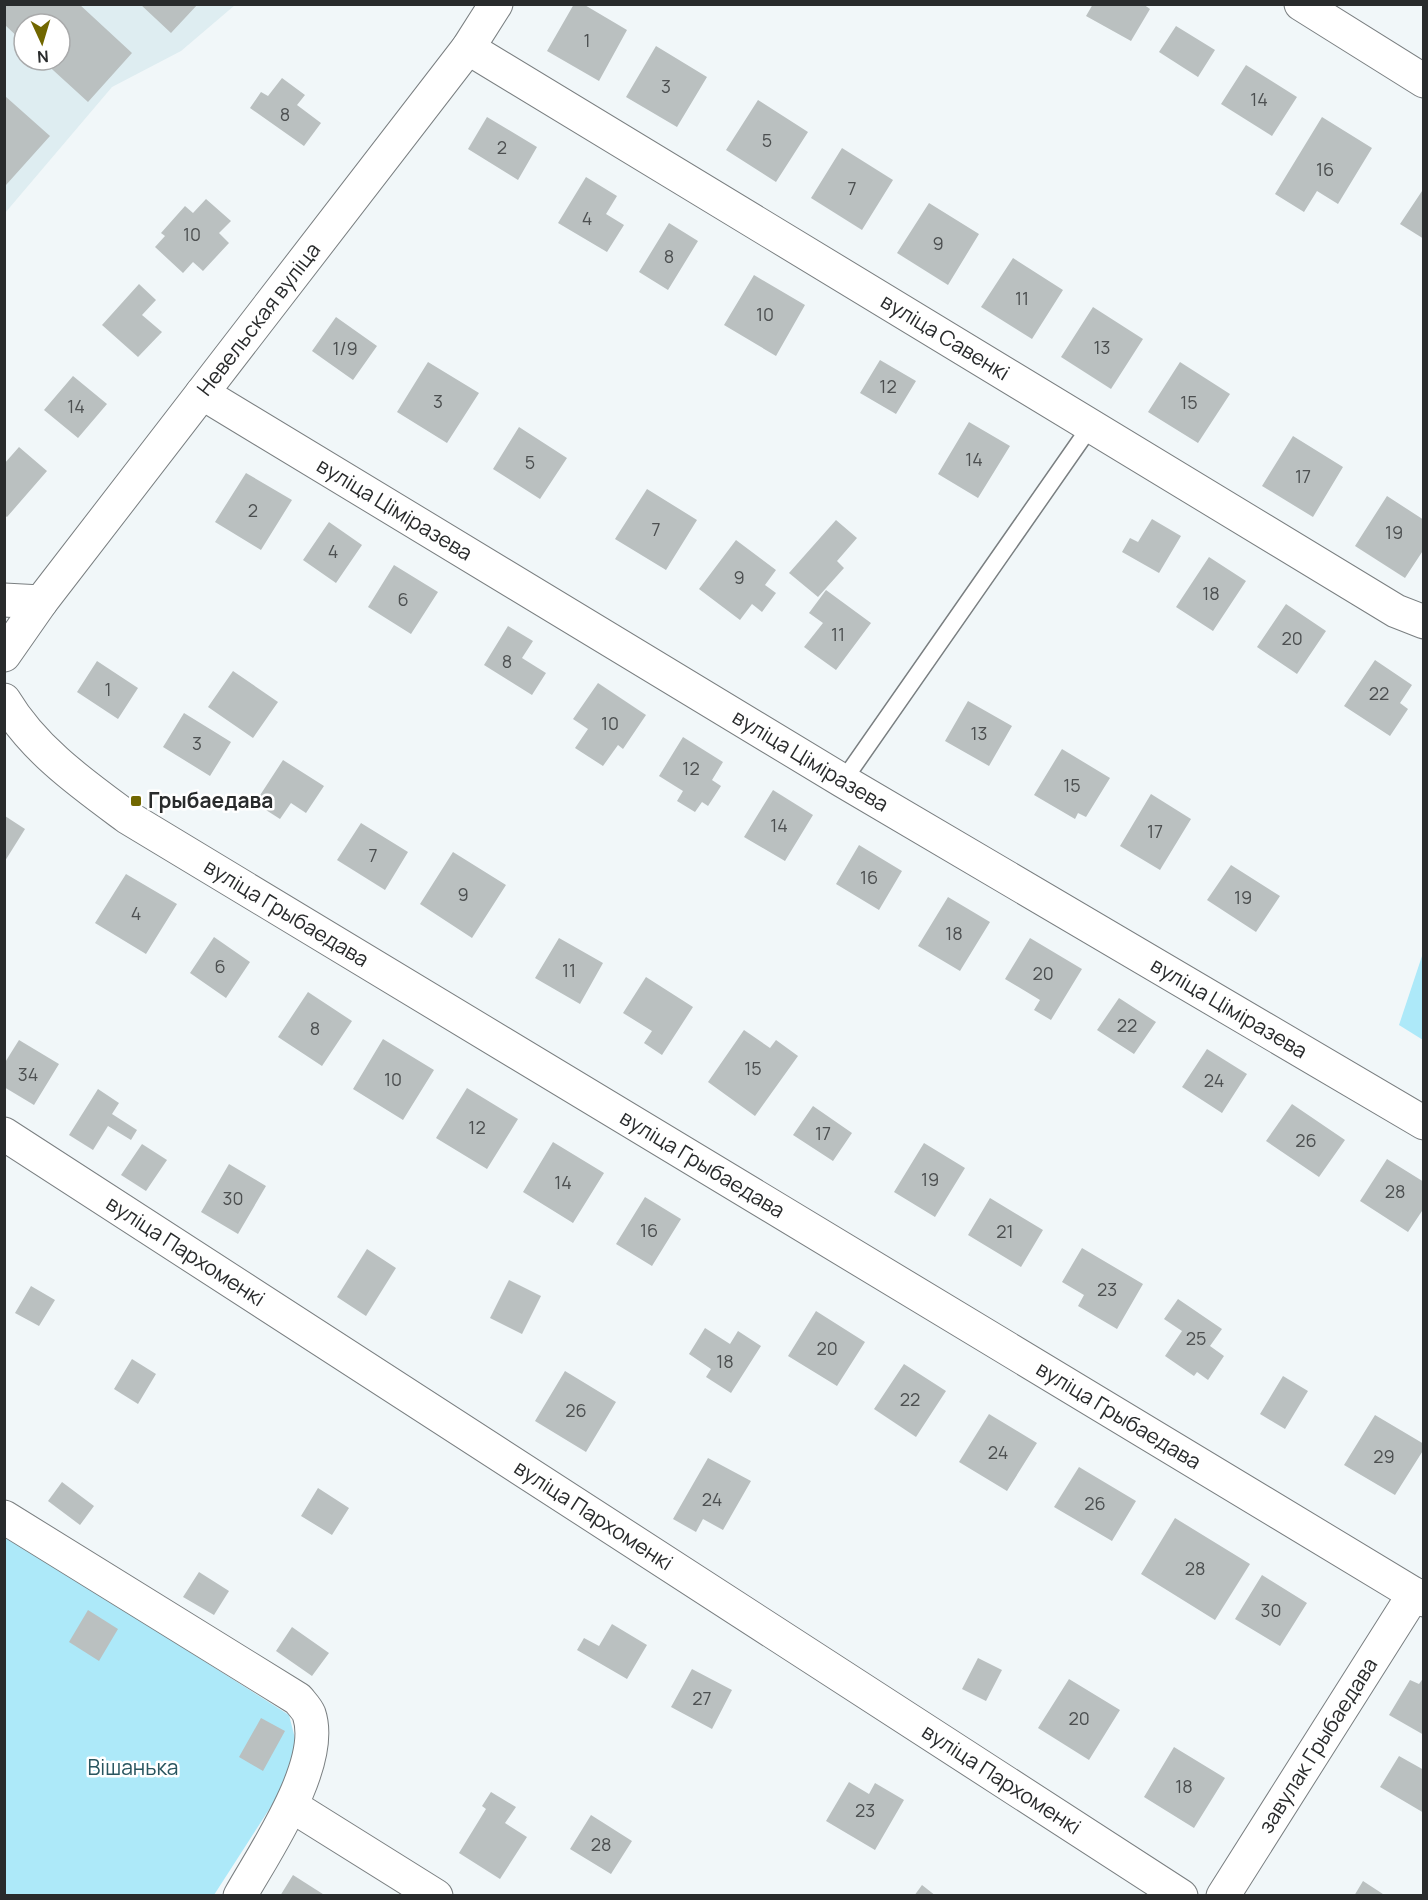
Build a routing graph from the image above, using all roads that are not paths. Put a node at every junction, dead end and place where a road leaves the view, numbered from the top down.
1 (496, 4) edge
2 (1301, 4) edge
3 (468, 48) junction
4 (1424, 81) edge
5 (202, 393) junction
6 (1090, 428) junction
7 (4, 600) edge
8 (41, 602) junction
9 (1424, 622) edge
10 (4, 655) edge
11 (4, 700) edge
12 (843, 780) junction
13 (1424, 1123) edge
14 (4, 1134) edge
15 (4, 1517) edge
16 (1419, 1597) edge
17 (292, 1806) junction
18 (240, 1896) edge
19 (436, 1896) edge
20 (1182, 1896) edge
21 (1222, 1896) edge

1 - 3 street, Невельская вуліца
2 - 4 street
3 - 5 street, Невельская вуліца
3 - 6 street, вуліца Савенкі
5 - 8 street, Невельская вуліца
5 - 12 street, вуліца Ціміразева
6 - 9 street, вуліца Савенкі
6 - 12 lane
7 - 8 street
8 - 10 street
11 - 16 street, вуліца Грыбаедава
12 - 13 street, вуліца Ціміразева
14 - 20 street, вуліца Пархоменкі
15 - 17 street
16 - 21 street, завулак Грыбаедава
17 - 18 street
17 - 19 street

